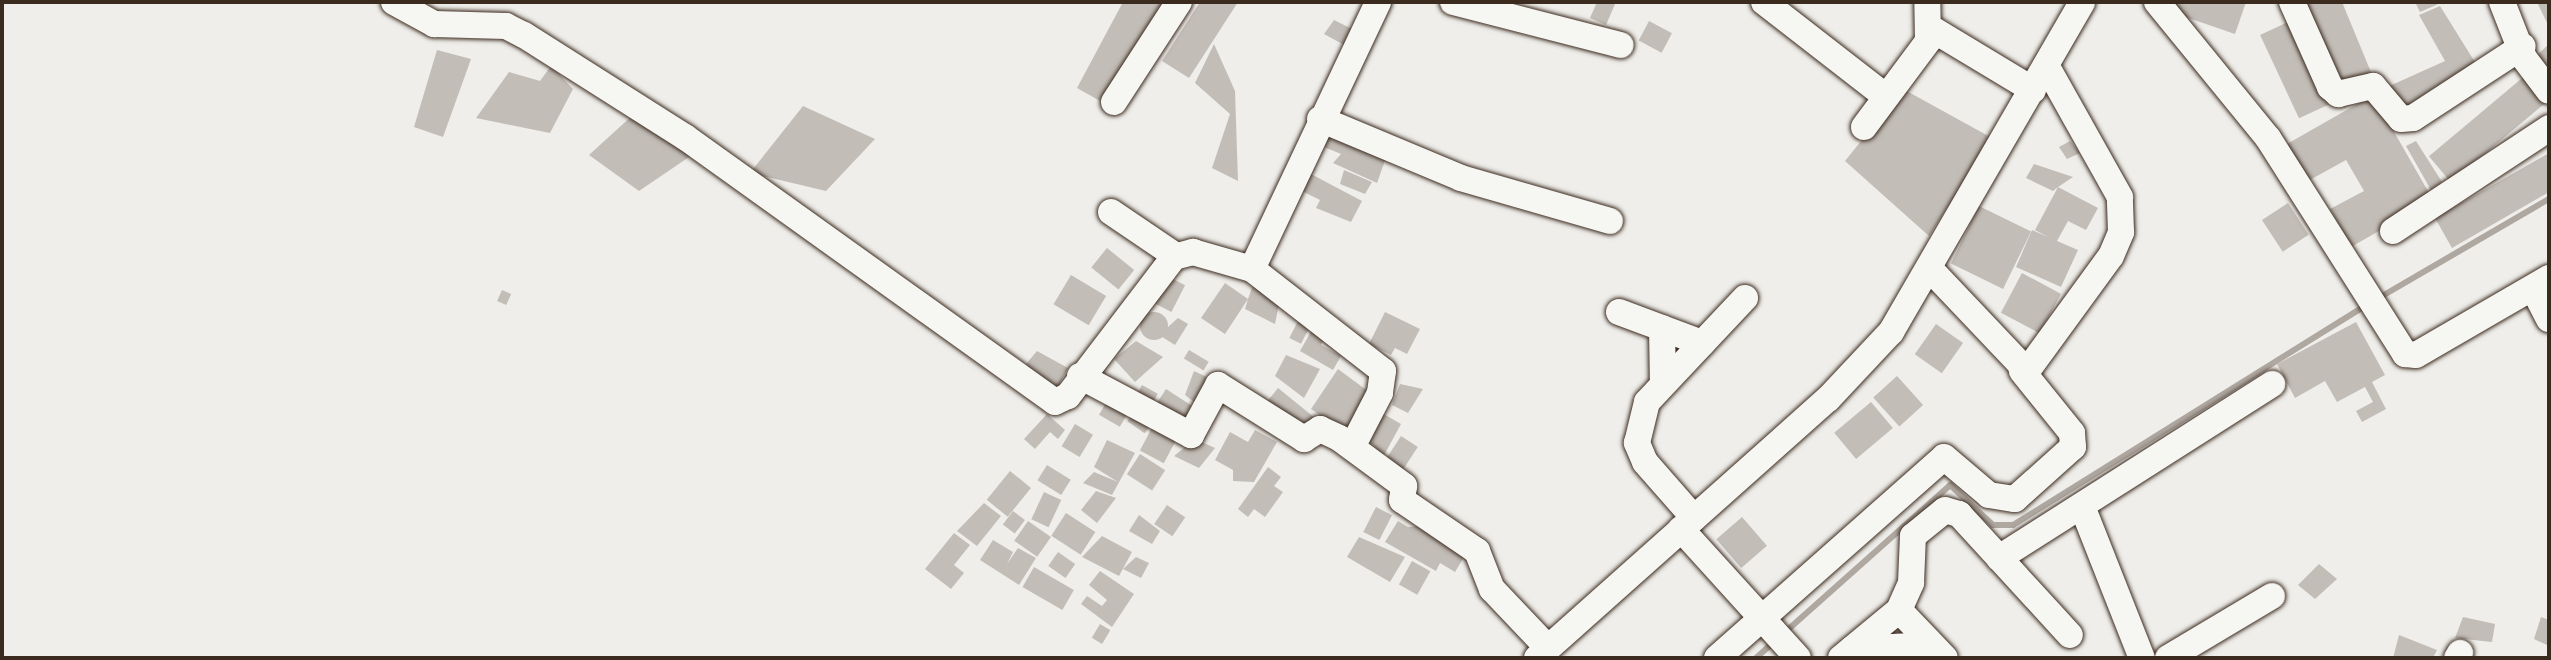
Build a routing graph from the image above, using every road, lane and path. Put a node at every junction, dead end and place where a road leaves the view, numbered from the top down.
1 (394, 2) edge
2 (1179, 2) edge
3 (1378, 2) edge
4 (1453, 2) edge
5 (1764, 2) edge
6 (1927, 2) edge
7 (2082, 2) edge
8 (2157, 2) edge
9 (2292, 2) edge
10 (2485, 2) edge
11 (2502, 2) edge
12 (1791, 10) edge
13 (1932, 29) junction
14 (1621, 45) dead end
15 (2519, 53) junction
16 (2047, 67) junction
17 (2033, 90) junction
18 (2549, 91) edge
19 (1884, 95) junction
20 (1114, 102) dead end
21 (1320, 118) junction
22 (1864, 127) dead end
23 (2549, 128) edge
24 (1111, 212) dead end
25 (1610, 221) dead end
26 (2393, 231) dead end
27 (1176, 256) junction
28 (1252, 269) junction
29 (1930, 270) junction
30 (2541, 283) edge
31 (1745, 298) dead end
32 (1619, 312) dead end
33 (2549, 319) edge
34 (1662, 328) junction
35 (1702, 343) junction
36 (2022, 371) junction
37 (1080, 376) junction
38 (1663, 384) junction
39 (2272, 384) dead end
40 (1352, 447) junction
41 (1964, 496) junction
42 (2082, 506) junction
43 (1687, 523) junction
44 (1999, 558) junction
45 (2272, 596) dead end
46 (1899, 610) junction
47 (2070, 635) dead end
48 (1778, 637) edge
49 (1938, 651) edge
50 (1846, 653) edge
51 (1541, 655) edge
52 (1717, 658) edge
53 (2142, 658) edge
54 (2168, 658) edge

1 - 37 street
2 - 20 street
3 - 21 street
4 - 14 street
5 - 12 street
6 - 13 street
7 - 16 street
8 - 30 street
9 - 15 street
10 - 15 street
11 - 15 street
12 - 19 street
13 - 17 street
13 - 19 street
15 - 18 street
16 - 17 street
16 - 36 street
17 - 29 street
19 - 22 street
21 - 25 street
21 - 28 street
23 - 26 street
24 - 27 street
27 - 28 street
27 - 37 street
28 - 40 street
29 - 36 street
29 - 43 street
30 - 33 street
31 - 35 street
32 - 34 street
34 - 35 street
34 - 38 street
35 - 38 street
36 - 41 street
37 - 40 street
38 - 43 street
39 - 42 street
40 - 51 street
41 - 44 street
41 - 46 street
41 - 48 street
42 - 44 street
42 - 53 street
43 - 48 street
43 - 51 street
44 - 47 street
45 - 54 street
46 - 49 street
46 - 50 street
48 - 52 street
49 - 50 street

